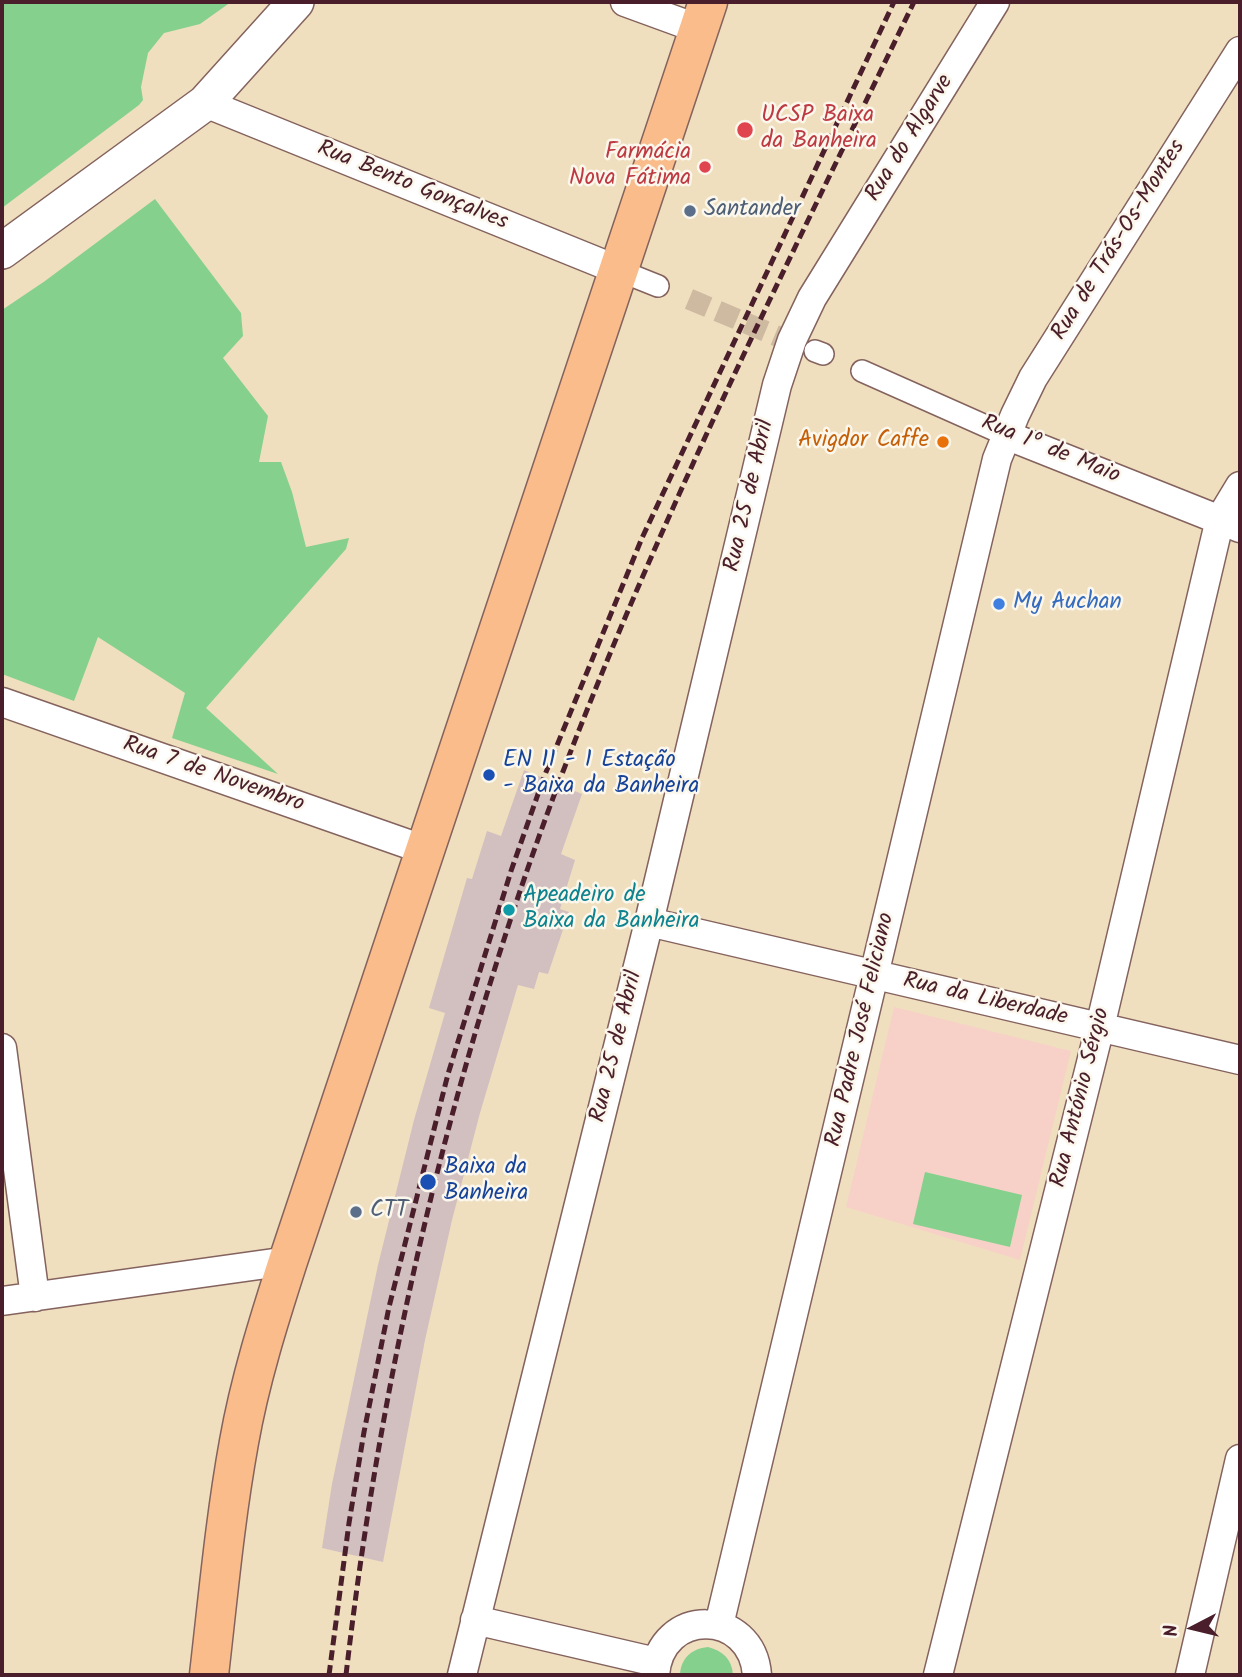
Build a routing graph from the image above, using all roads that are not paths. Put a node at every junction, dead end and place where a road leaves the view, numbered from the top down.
1 (296, 2) edge
2 (625, 2) edge
3 (995, 2) edge
4 (703, 15) edge
5 (1240, 51) edge
6 (205, 103) junction
7 (2, 251) edge
8 (618, 270) junction
9 (826, 275) joint
10 (658, 286) dead end
11 (862, 371) dead end
12 (1006, 435) junction
13 (1240, 486) edge
14 (1230, 523) edge
15 (2, 702) edge
16 (425, 850) junction
17 (649, 922) junction
18 (876, 976) junction
19 (1100, 1027) junction
20 (2, 1048) edge
21 (1240, 1060) edge
22 (288, 1261) junction
23 (35, 1297) junction
24 (2, 1301) edge
25 (1240, 1459) edge
26 (475, 1620) junction
27 (719, 1625) junction
28 (655, 1669) edge
29 (209, 1675) edge
30 (462, 1675) edge
31 (482, 1675) edge
32 (757, 1675) edge
33 (938, 1675) edge
34 (1190, 1675) edge

1 - 6 street
2 - 4 street
3 - 9 street, Rua do Algarve
4 - 8 main road
5 - 12 street, Rua de Trás-Os-Montes
6 - 7 street
6 - 8 street, Rua Bento Gonçalves
8 - 10 street
8 - 16 main road
9 - 17 street, Rua 25 de Abril
11 - 12 street, Rua 1º de Maio
12 - 14 street, Rua 1º de Maio
12 - 18 street, Rua Padre José Feliciano
13 - 14 street, Rua António Sérgio
14 - 19 street, Rua António Sérgio
15 - 16 street, Rua 7 de Novembro
16 - 22 main road
17 - 18 street, Rua da Liberdade
17 - 26 street, Rua 25 de Abril
18 - 19 street, Rua da Liberdade
18 - 27 street, Rua Padre José Feliciano
19 - 21 street, Rua da Liberdade
19 - 33 street, Rua António Sérgio
20 - 23 street
22 - 23 street
22 - 29 main road
23 - 24 street
25 - 34 street
26 - 28 street
26 - 30 street, Rua 25 de Abril
26 - 31 street
27 - 28 street
27 - 32 street

